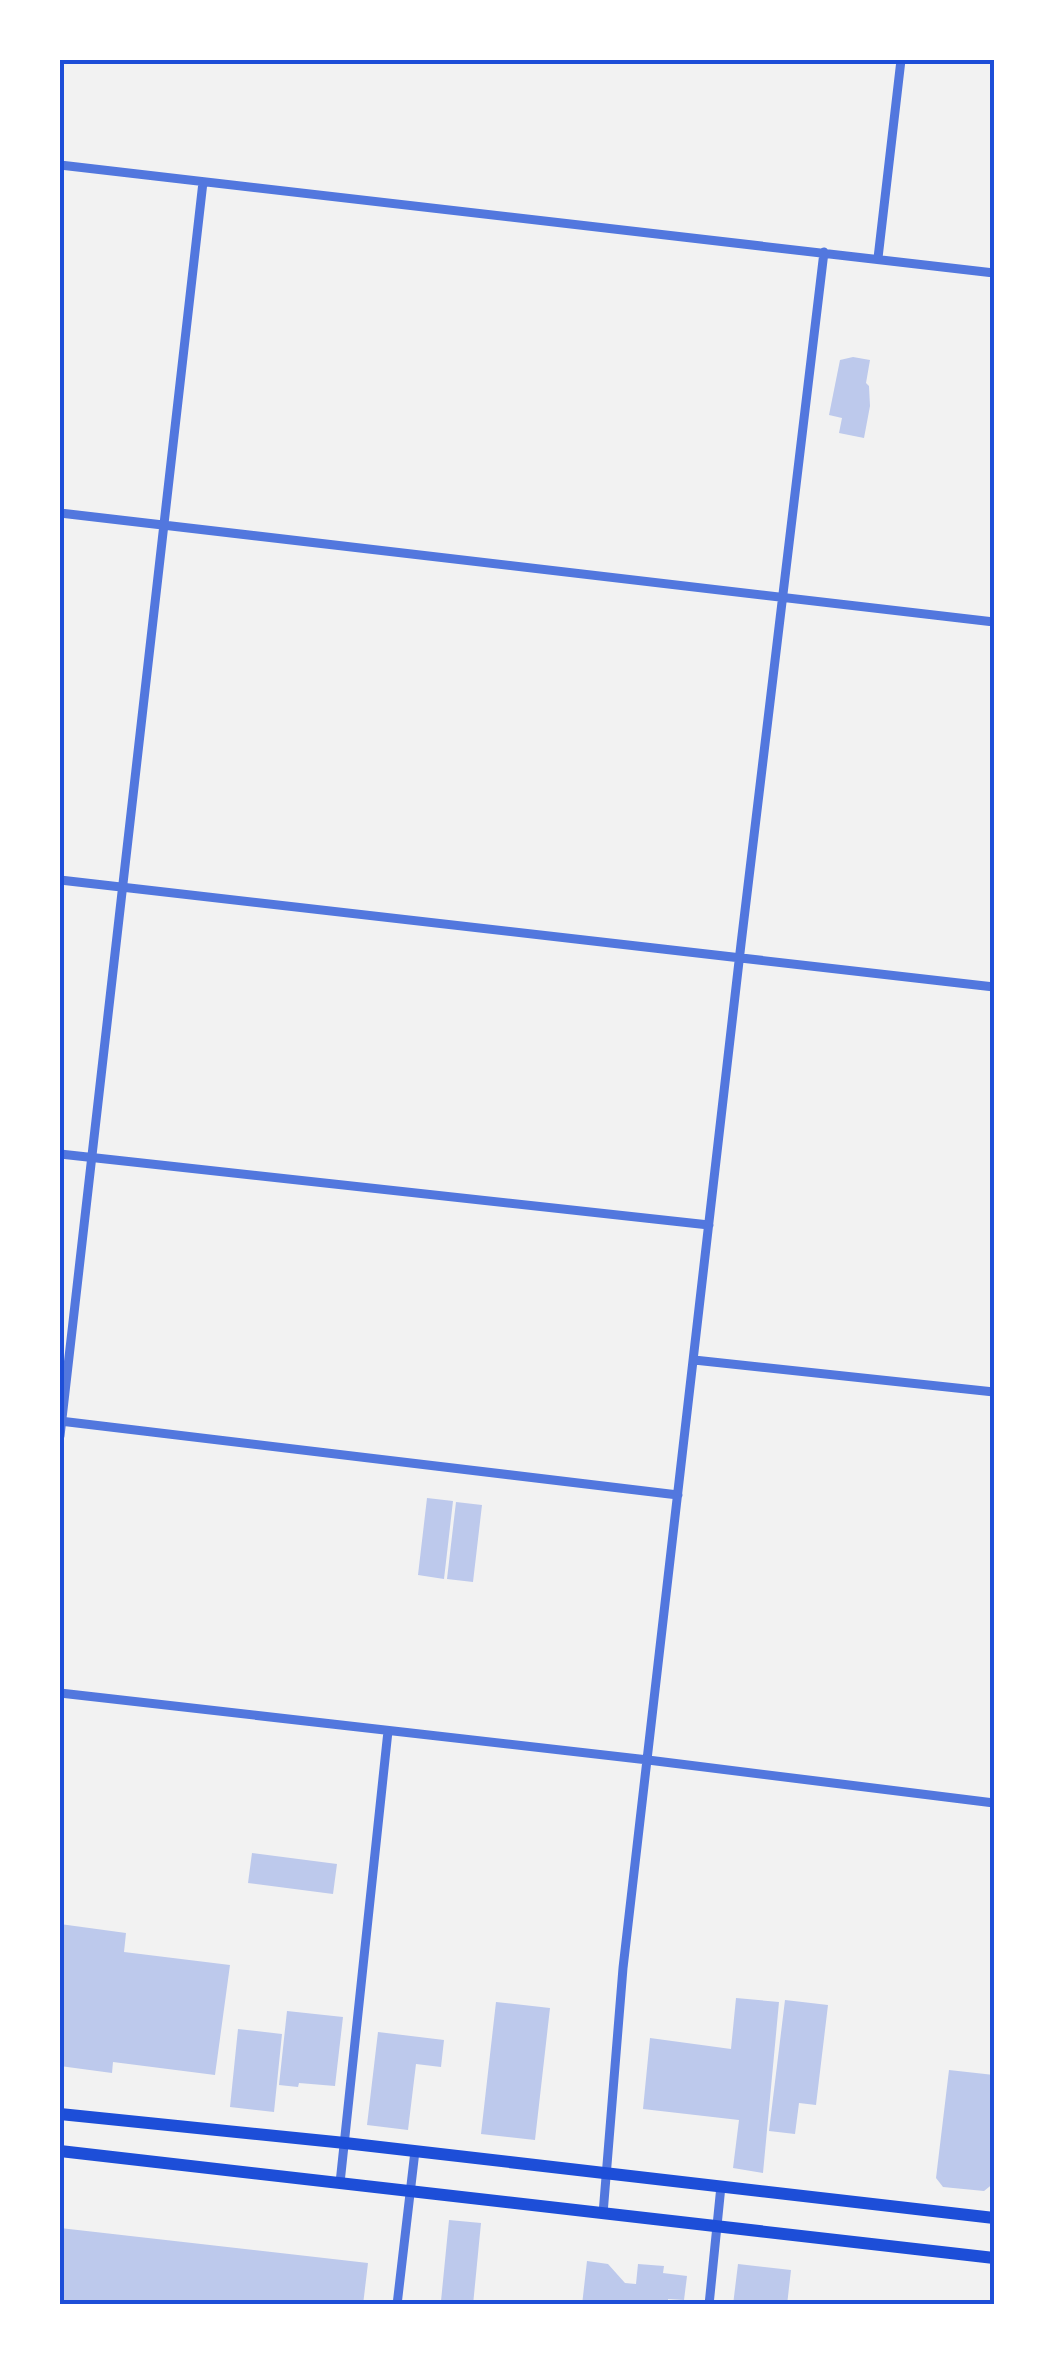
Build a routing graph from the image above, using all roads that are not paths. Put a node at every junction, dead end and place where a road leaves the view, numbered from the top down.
1 (901, 60) edge
2 (60, 165) edge
3 (204, 182) junction
4 (824, 252) junction
5 (878, 258) junction
6 (994, 273) edge
7 (60, 514) edge
8 (165, 525) junction
9 (783, 598) junction
10 (994, 622) edge
11 (60, 880) edge
12 (123, 887) junction
13 (740, 957) junction
14 (994, 987) edge
15 (60, 1154) edge
16 (94, 1158) junction
17 (709, 1226) junction
18 (694, 1360) junction
19 (994, 1392) edge
20 (61, 1421) edge
21 (60, 1436) edge
22 (678, 1495) junction
23 (60, 1692) edge
24 (388, 1731) junction
25 (648, 1760) junction
26 (994, 1803) edge
27 (60, 2114) edge
28 (345, 2143) junction
29 (60, 2151) edge
30 (416, 2151) junction
31 (606, 2174) junction
32 (340, 2183) junction
33 (721, 2186) junction
34 (410, 2192) junction
35 (603, 2214) junction
36 (994, 2218) edge
37 (718, 2226) junction
38 (994, 2258) edge
39 (397, 2305) edge
40 (709, 2305) edge

1 - 5 street
2 - 3 street
3 - 4 street
3 - 8 street
4 - 5 street
4 - 9 street
5 - 6 street
7 - 8 street
8 - 9 street
8 - 12 street
9 - 10 street
9 - 13 street
11 - 12 street
12 - 13 street
12 - 16 street
13 - 14 street
13 - 17 street
15 - 16 street
16 - 17 street
16 - 20 street
17 - 18 street
18 - 19 street
18 - 22 street
20 - 21 street
20 - 22 street
22 - 25 street
23 - 24 street
24 - 25 street
24 - 28 street
25 - 26 street
25 - 31 street
27 - 28 main road
28 - 30 main road
28 - 32 street
29 - 32 main road
30 - 31 main road
30 - 34 street
31 - 33 main road
31 - 35 street
32 - 34 main road
33 - 36 main road
33 - 37 street
34 - 35 main road
34 - 39 street
35 - 37 main road
37 - 38 main road
37 - 40 street

